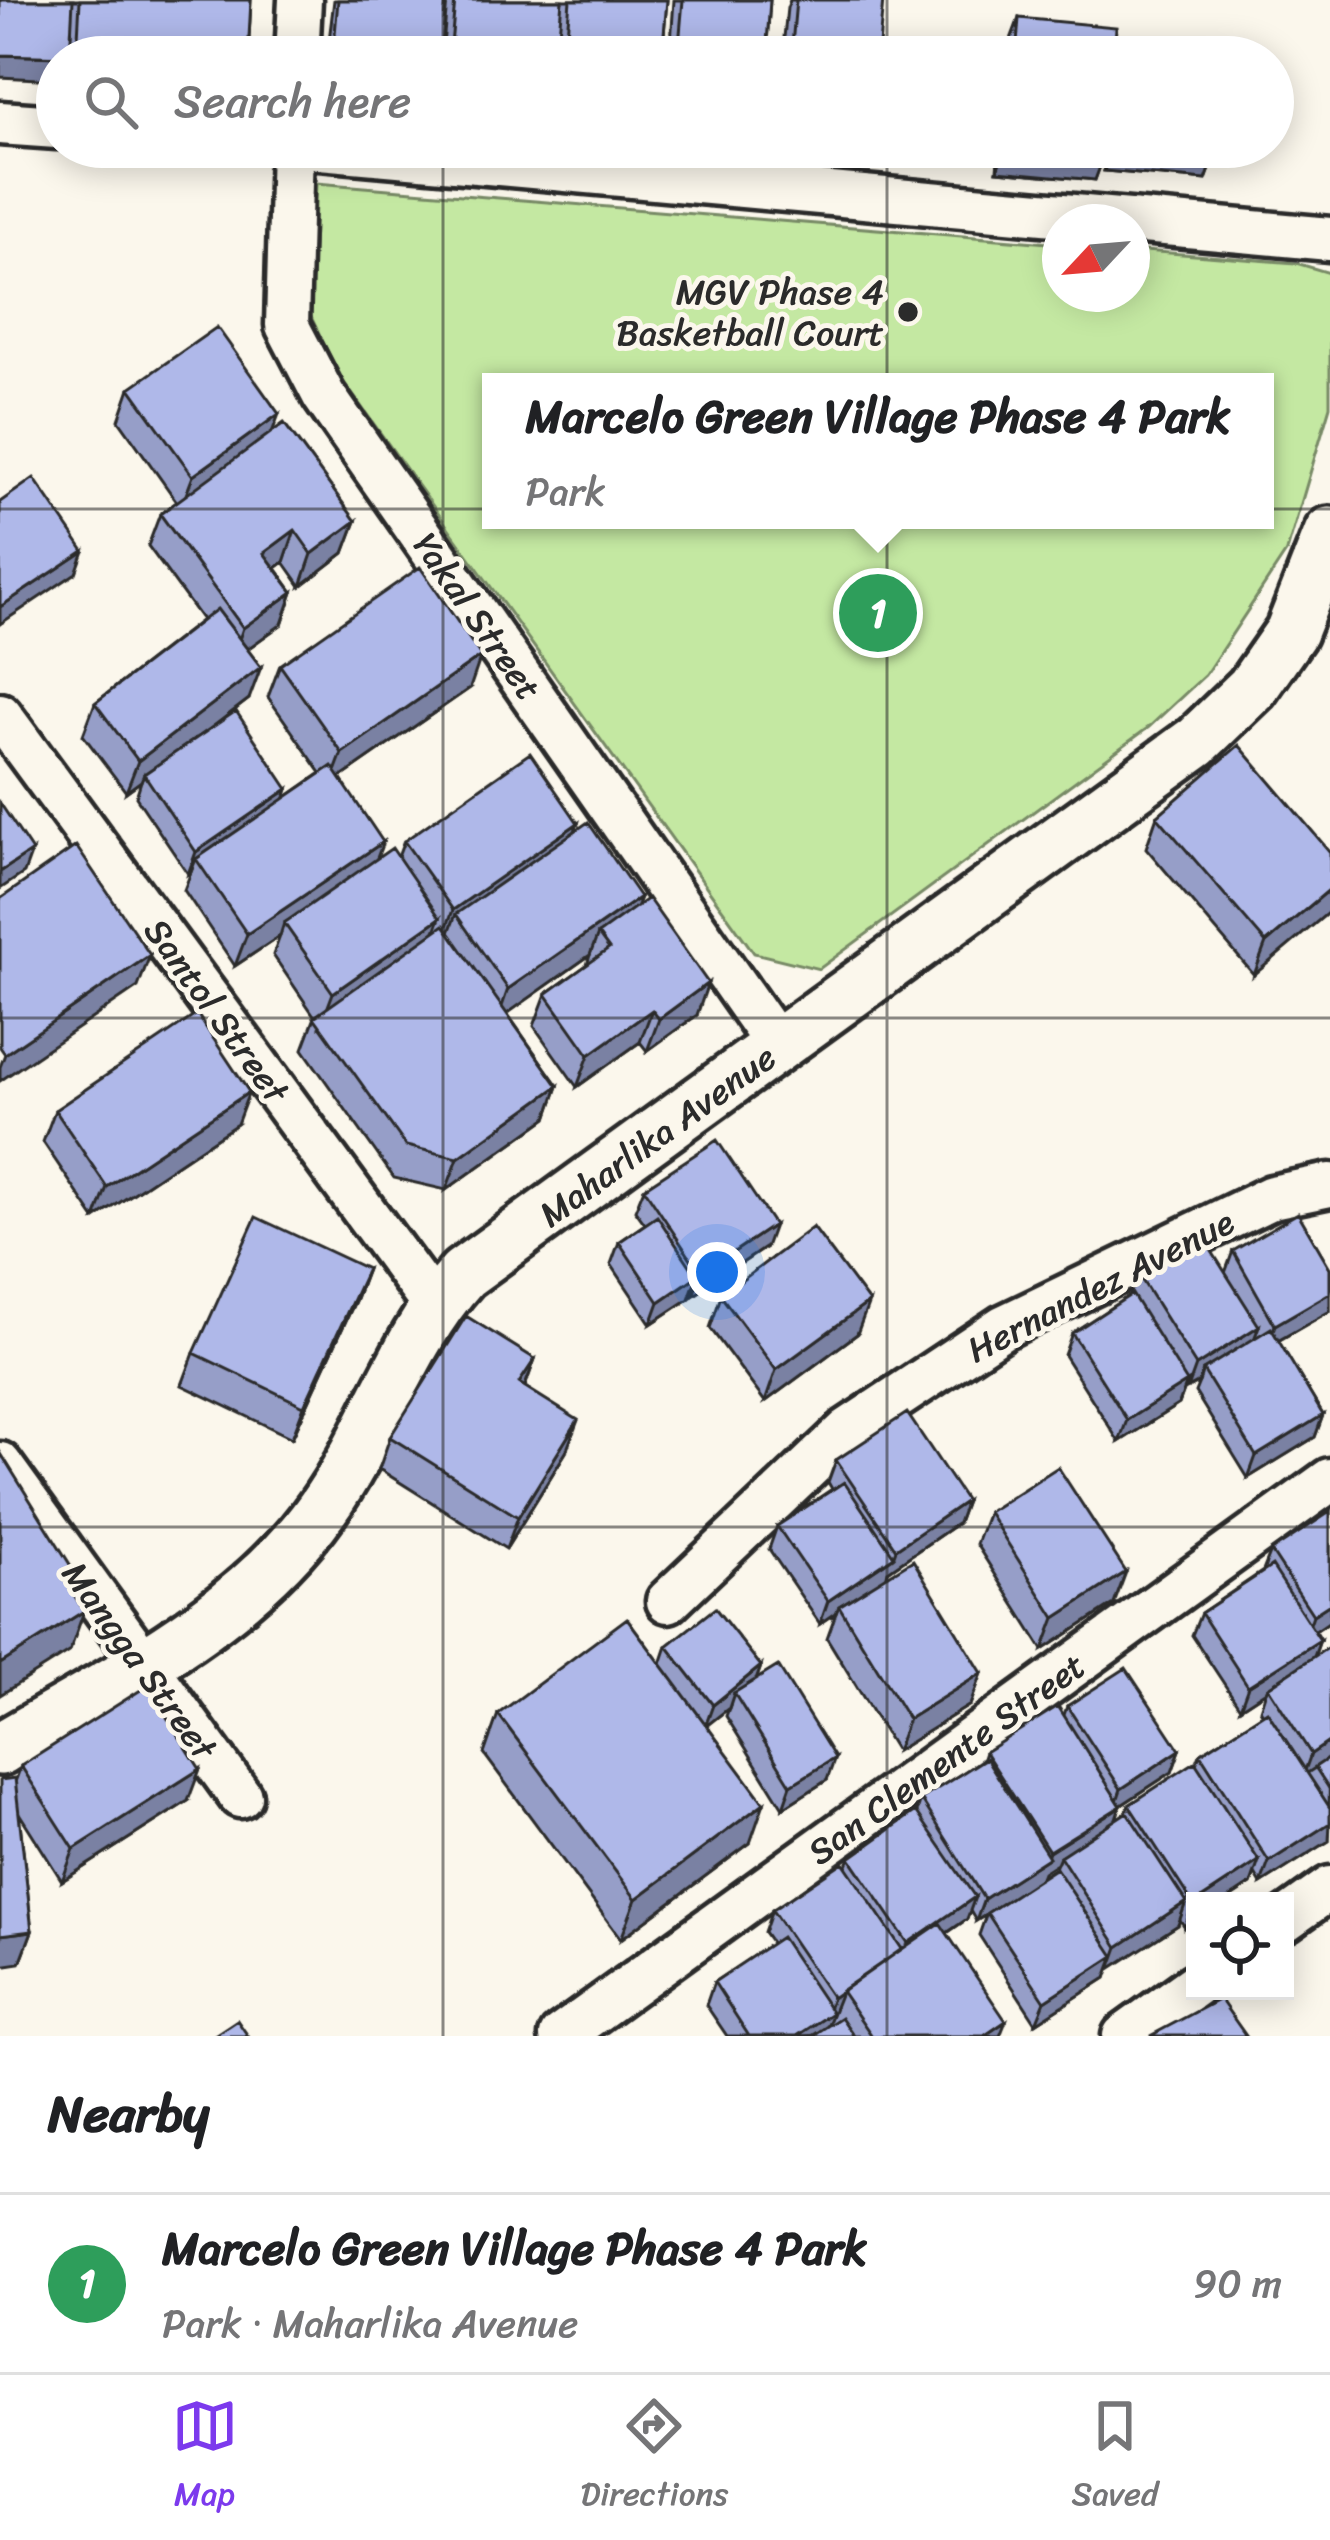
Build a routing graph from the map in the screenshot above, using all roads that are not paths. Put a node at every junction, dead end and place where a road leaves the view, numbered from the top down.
1 (300, 0) edge
2 (298, 36) edge
3 (0, 123) edge
4 (36, 126) edge
5 (291, 168) edge
6 (542, 168) edge
7 (1330, 239) edge
8 (1330, 533) edge
9 (0, 715) edge
10 (778, 1048) junction
11 (1330, 1185) edge
12 (434, 1306) junction
13 (0, 1464) edge
14 (1330, 1480) edge
15 (668, 1600) dead end
16 (142, 1664) junction
17 (0, 1749) edge
18 (239, 1796) dead end
19 (1330, 1888) edge
20 (1294, 1914) edge
21 (1186, 1991) edge
22 (561, 2036) edge
23 (1124, 2036) edge

1 - 2 street
3 - 4 street
5 - 10 street, Yakal Street
6 - 7 street
8 - 10 street, Maharlika Avenue
9 - 12 street, Santol Street
10 - 12 street, Maharlika Avenue
11 - 15 street, Hernandez Avenue
12 - 16 street, Maharlika Avenue
13 - 16 street, Mangga Street
14 - 22 street, San Clemente Street
16 - 17 street, Maharlika Avenue
16 - 18 street, Mangga Street
19 - 20 street
21 - 23 street

